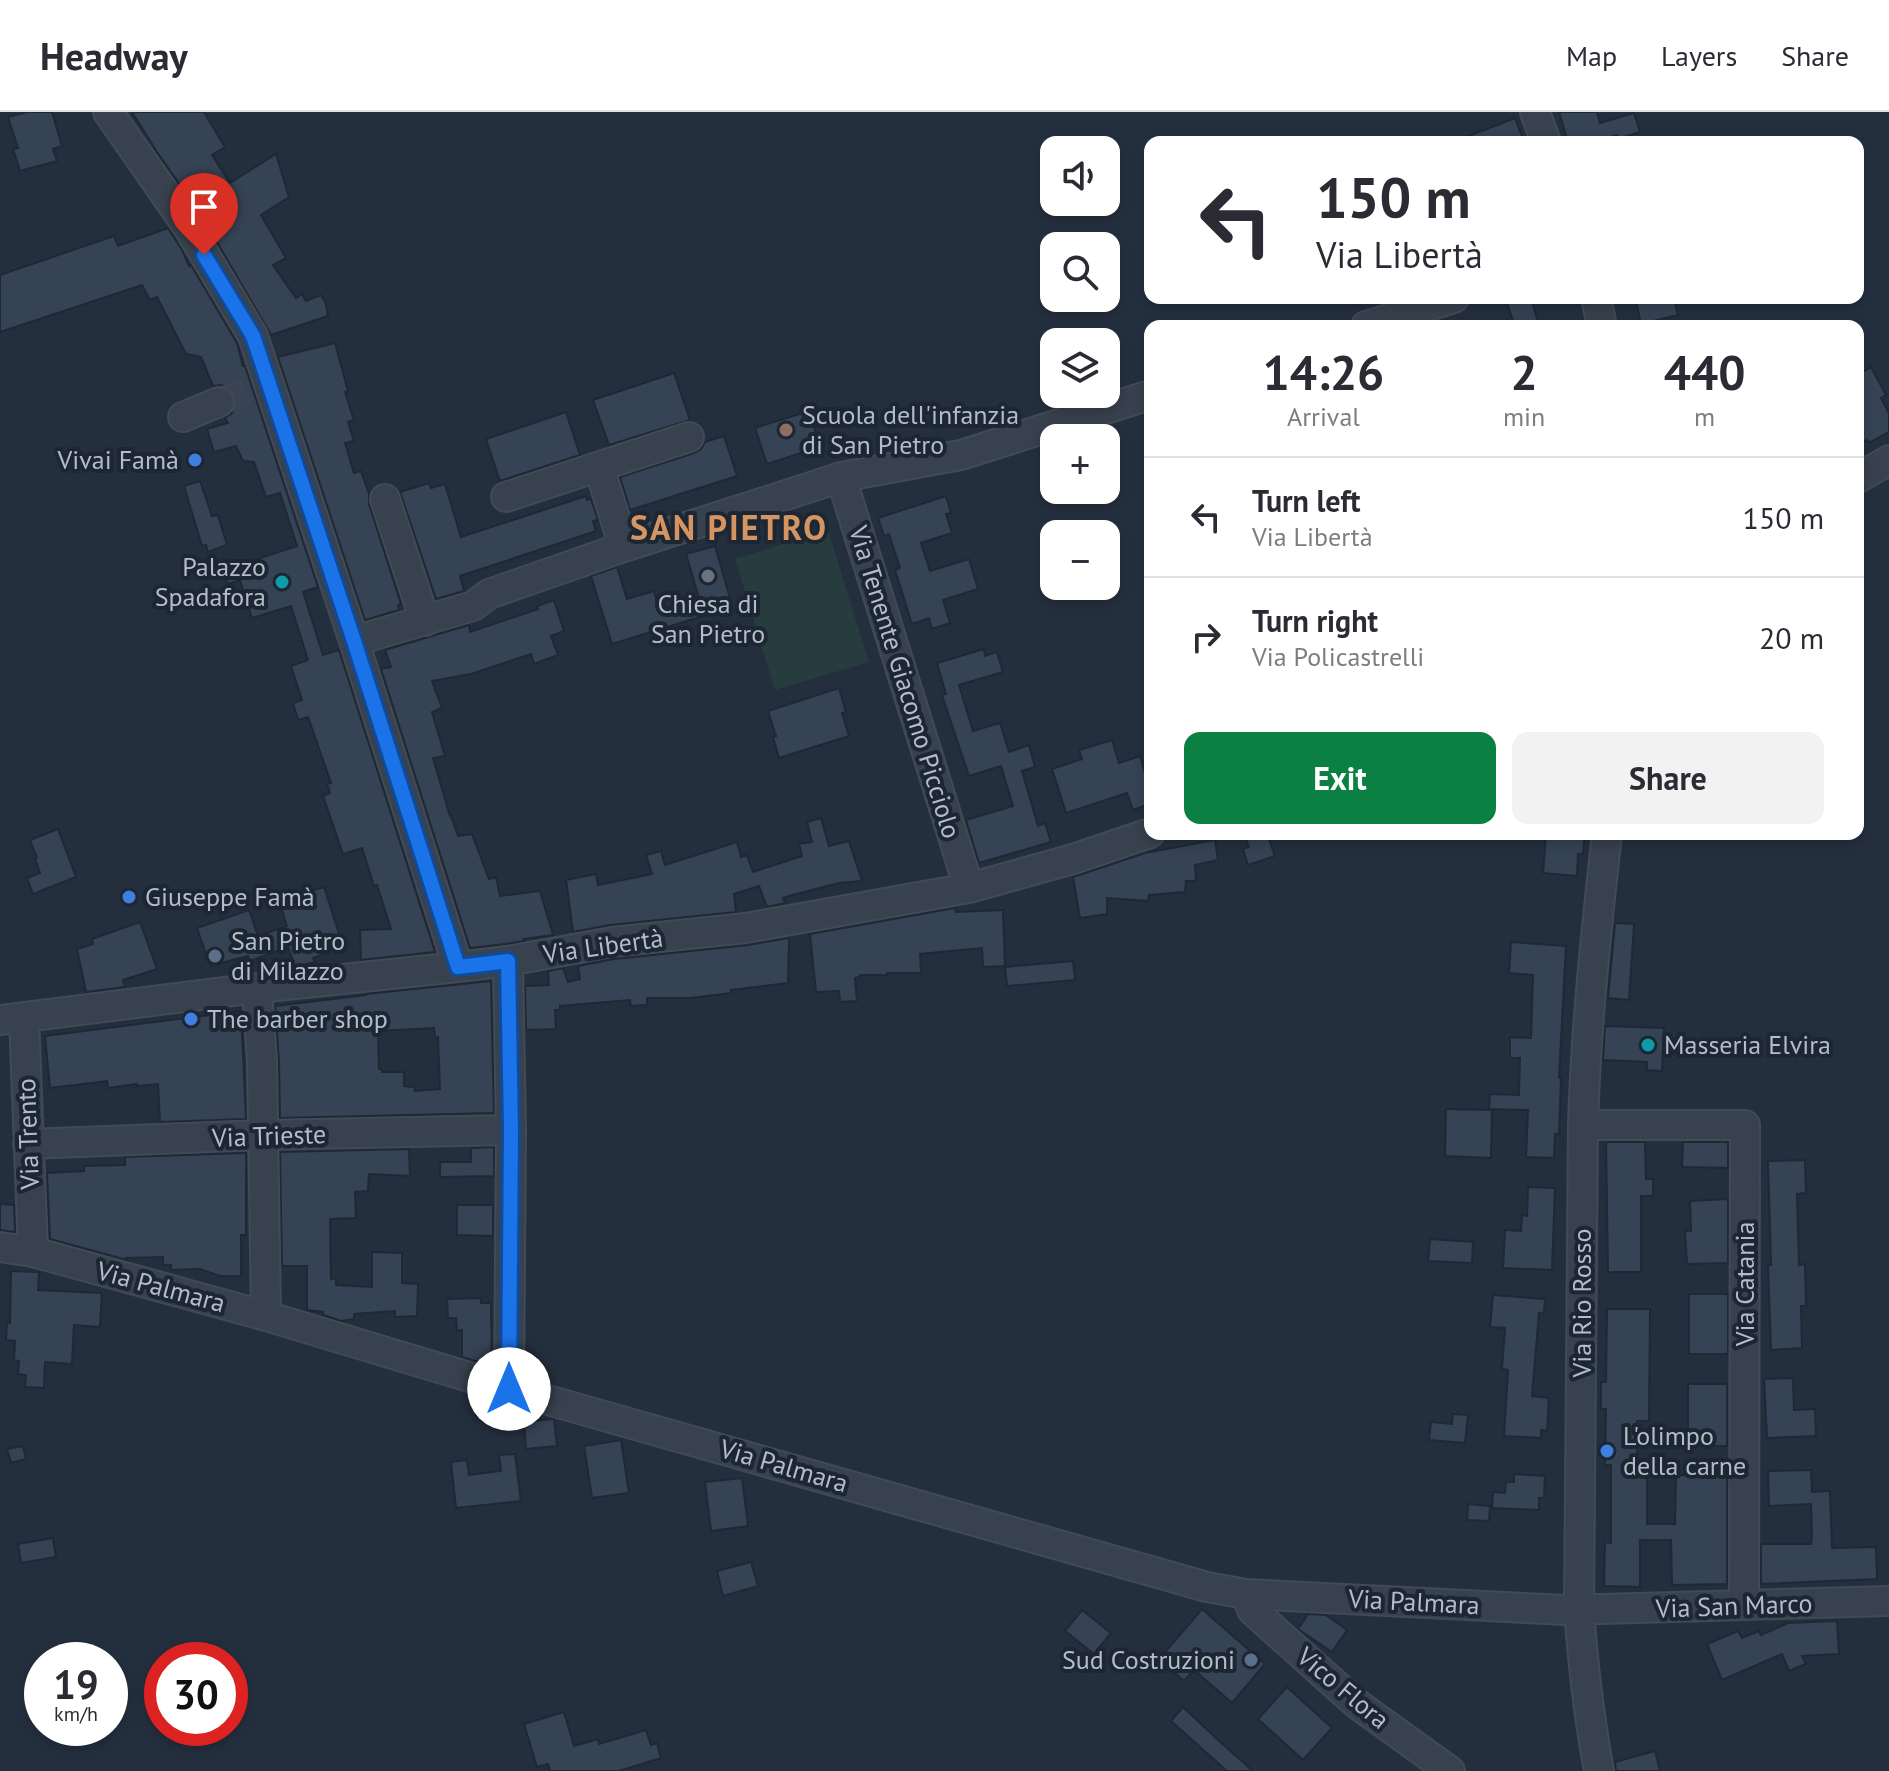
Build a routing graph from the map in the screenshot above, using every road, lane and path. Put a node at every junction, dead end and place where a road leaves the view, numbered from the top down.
1 (108, 112) edge
2 (1535, 112) edge
3 (1544, 136) edge
4 (1435, 304) edge
5 (1385, 320) edge
6 (1144, 397) edge
7 (219, 402) tunnel mouth
8 (183, 417) dead end
9 (689, 437) dead end
10 (1889, 460) edge
11 (599, 467) junction
12 (1864, 475) edge
13 (841, 477) junction
14 (506, 497) dead end
15 (385, 499) dead end
16 (624, 547) junction
17 (425, 621) junction
18 (354, 641) junction
19 (1144, 835) edge
20 (1606, 840) edge
21 (969, 888) junction
22 (508, 961) junction
23 (458, 967) junction
24 (257, 988) junction
25 (12, 1018) edge
26 (1583, 1125) junction
27 (511, 1130) junction
28 (264, 1135) junction
29 (28, 1144) junction
30 (0, 1247) edge
31 (33, 1252) junction
32 (266, 1316) junction
33 (509, 1389) junction
34 (1246, 1594) junction
35 (1889, 1601) edge
36 (1744, 1605) junction
37 (1579, 1610) junction
38 (1450, 1771) edge
39 (1599, 1771) edge

1 - 18 street
2 - 3 street
4 - 5 street
6 - 13 street
7 - 8 street
9 - 11 street
10 - 12 street
11 - 14 street
11 - 16 street
13 - 16 street
13 - 21 street, Via Tenente Giacomo Picciolo
15 - 17 street
16 - 17 street
17 - 18 street
18 - 23 street
19 - 21 street, Via Libertà
20 - 26 street, Via Rio Rosso
21 - 22 street, Via Libertà
22 - 23 street, Via Libertà
22 - 27 street
23 - 24 street, Via Libertà
24 - 25 street, Via Libertà
24 - 28 street
25 - 29 street, Via Trento
26 - 36 street, Via Catania
26 - 37 street, Via Rio Rosso
27 - 28 street, Via Trieste
27 - 33 street
28 - 29 street, Via Trieste
28 - 32 street
29 - 31 street, Via Trento
30 - 31 street, Via Palmara
31 - 32 street, Via Palmara
32 - 33 street, Via Palmara
33 - 34 street, Via Palmara
34 - 37 street, Via Palmara
34 - 38 street, Vico Flora
35 - 36 street, Via San Marco
36 - 37 street, Via San Marco
37 - 39 street, Via Rio Rosso

